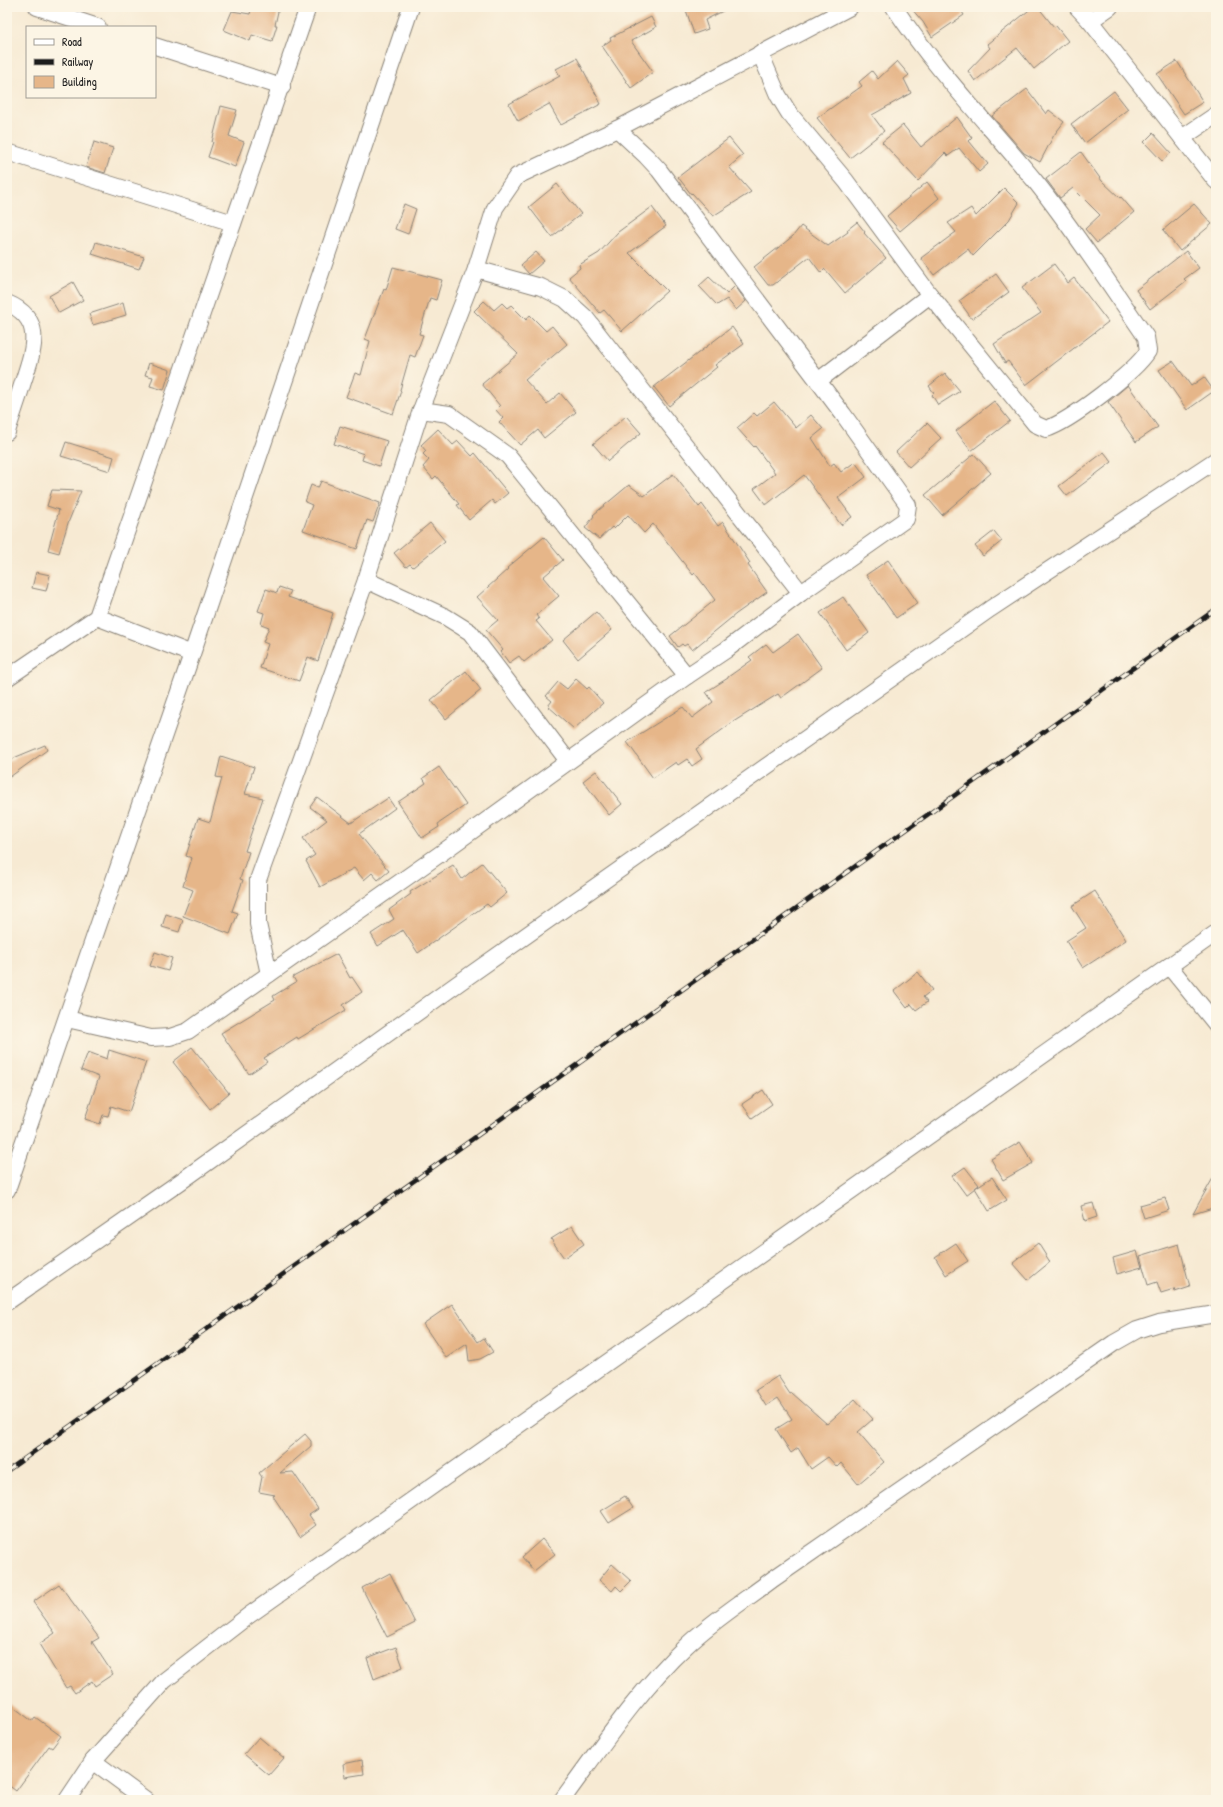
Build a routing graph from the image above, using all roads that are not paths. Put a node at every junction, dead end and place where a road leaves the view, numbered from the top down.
1 (37, 7) edge
2 (308, 7) edge
3 (411, 7) edge
4 (850, 7) edge
5 (894, 7) edge
6 (1077, 7) edge
7 (1110, 7) edge
8 (1090, 21) junction
9 (95, 26) edge
10 (156, 46) edge
11 (760, 53) junction
12 (282, 87) junction
13 (1216, 115) edge
14 (617, 129) junction
15 (1182, 138) junction
16 (7, 152) edge
17 (1216, 181) edge
18 (233, 223) junction
19 (476, 268) junction
20 (930, 294) junction
21 (7, 303) edge
22 (818, 381) junction
23 (421, 410) junction
24 (7, 432) edge
25 (1216, 460) edge
26 (366, 580) junction
27 (801, 593) junction
28 (97, 617) junction
29 (192, 654) junction
30 (687, 676) junction
31 (7, 678) edge
32 (568, 761) junction
33 (1216, 933) edge
34 (1169, 966) junction
35 (269, 974) junction
36 (66, 1019) junction
37 (1216, 1024) edge
38 (7, 1190) edge
39 (7, 1302) edge
40 (1216, 1314) edge
41 (93, 1761) junction
42 (67, 1800) edge
43 (146, 1800) edge
44 (562, 1800) edge

1 - 9 street
2 - 12 street
3 - 29 street
4 - 11 street
5 - 20 street
6 - 8 street
7 - 8 street
8 - 15 street
10 - 12 street
11 - 14 street
11 - 20 street
12 - 18 street
13 - 15 street
14 - 19 street
14 - 22 street
15 - 17 street
16 - 18 street
18 - 28 street
19 - 23 street
19 - 27 street
20 - 22 street
21 - 24 street
22 - 27 street
23 - 26 street
23 - 30 street
25 - 39 street
26 - 32 street
26 - 35 street
27 - 30 street
28 - 29 street
28 - 31 street
29 - 36 street
30 - 32 street
32 - 35 street
33 - 34 street
34 - 37 street
34 - 41 street
35 - 36 street
36 - 38 street
40 - 44 street
41 - 42 street
41 - 43 street

